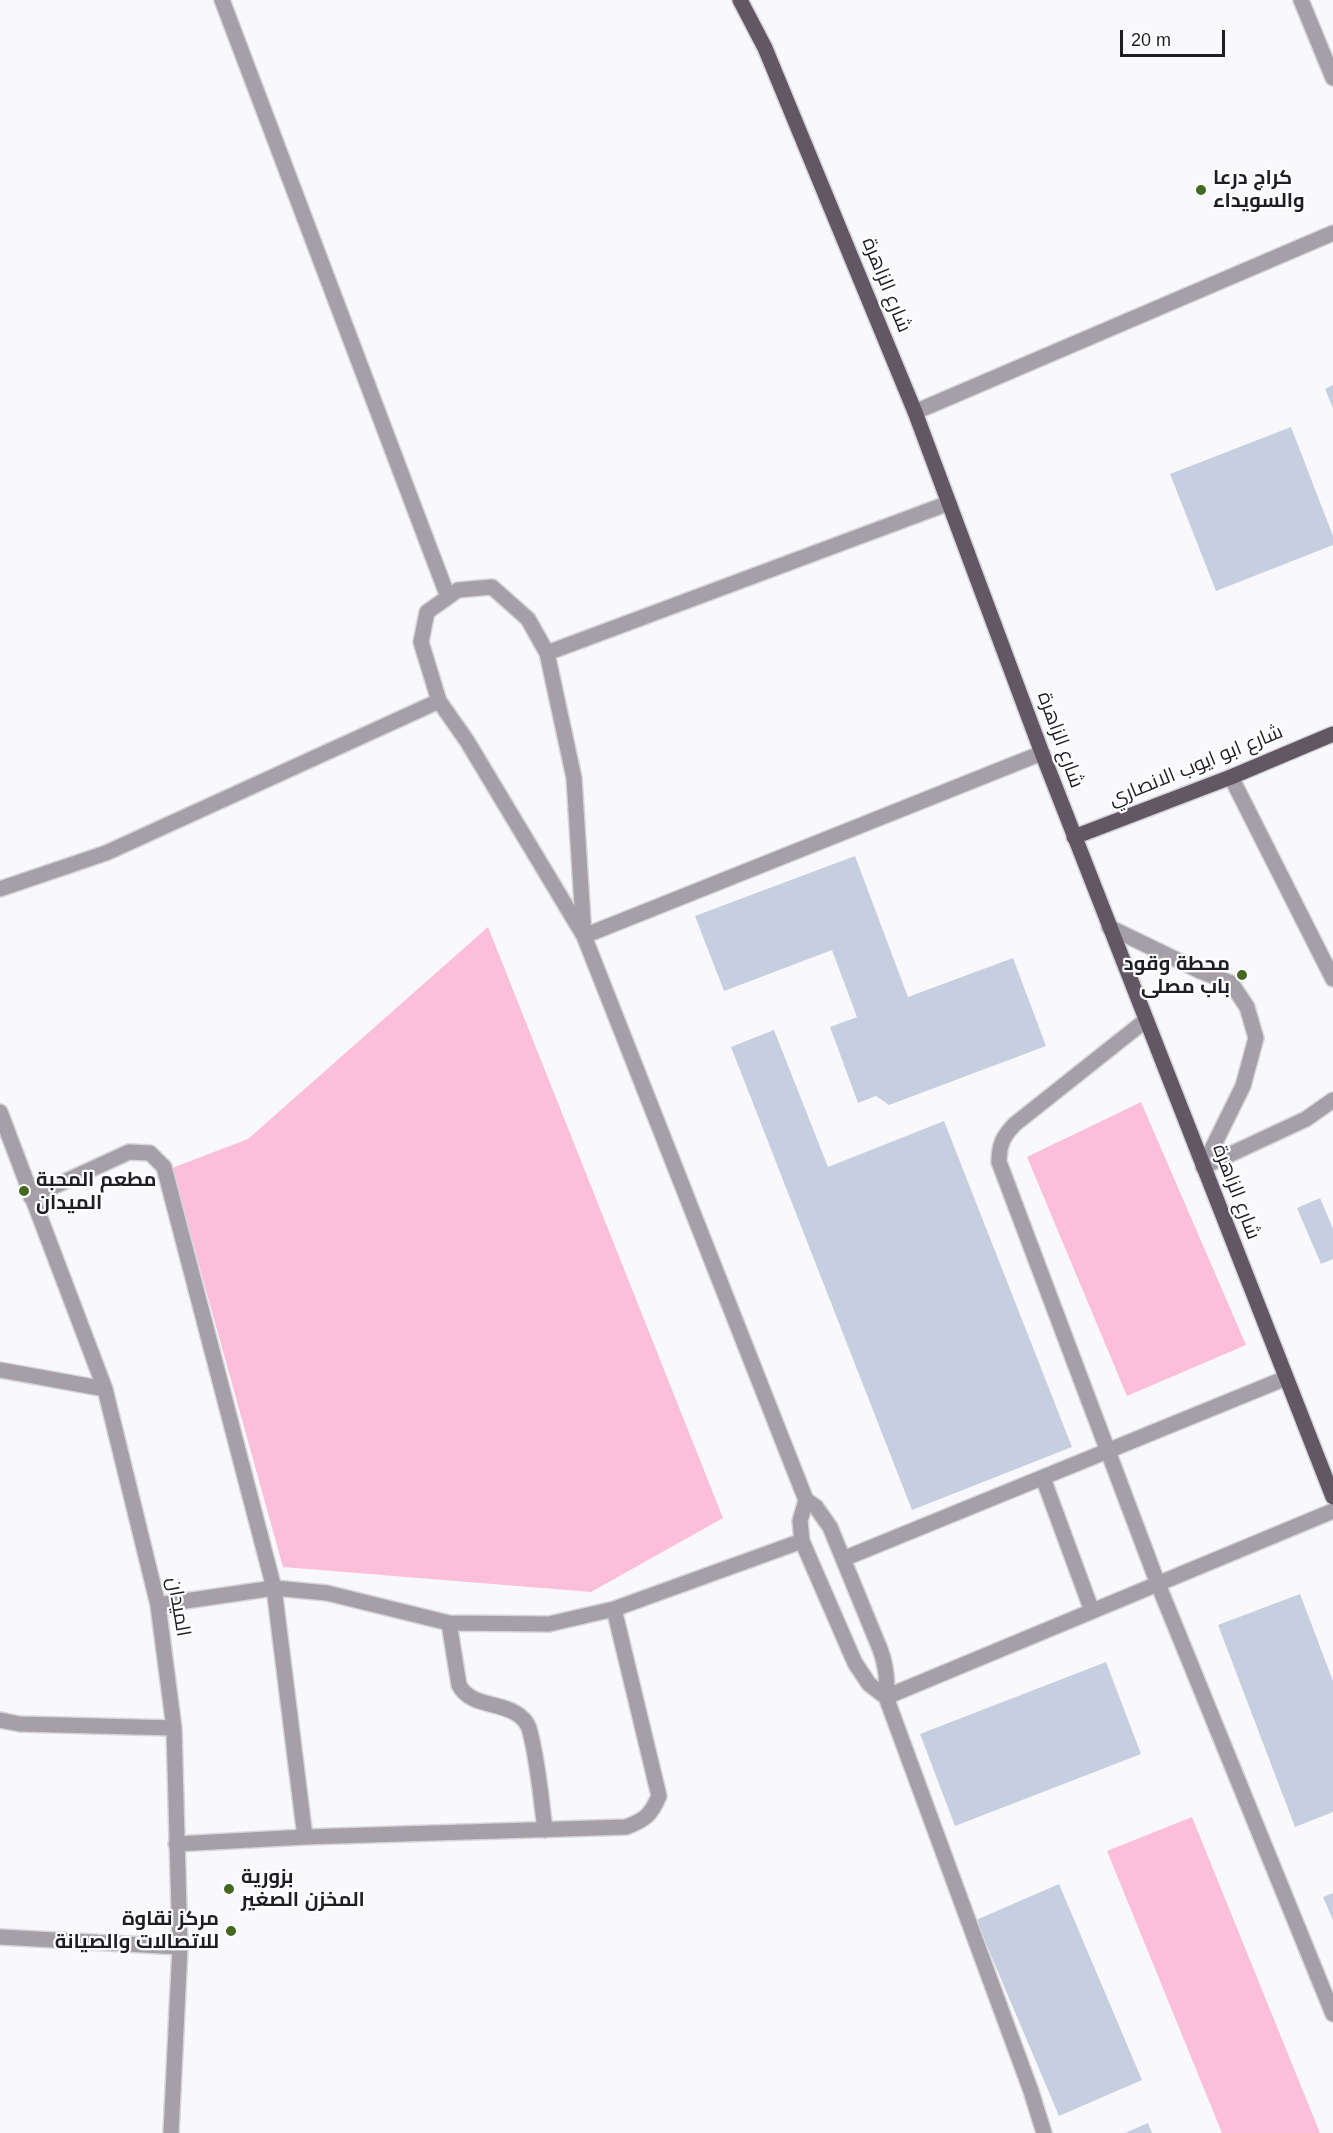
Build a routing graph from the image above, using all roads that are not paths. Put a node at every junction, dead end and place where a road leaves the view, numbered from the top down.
1 (222, 0) edge
2 (740, 0) edge
3 (1301, 0) edge
4 (1333, 78) edge
5 (1333, 233) edge
6 (915, 412) junction
7 (949, 503) junction
8 (448, 597) junction
9 (547, 653) junction
10 (439, 701) junction
11 (1333, 734) edge
12 (1041, 753) junction
13 (1231, 777) junction
14 (1074, 837) junction
15 (0, 889) edge
16 (1109, 927) junction
17 (584, 936) junction
18 (1333, 979) edge
19 (1146, 1020) junction
20 (1333, 1100) edge
21 (0, 1112) edge
22 (1203, 1167) junction
23 (31, 1197) junction
24 (0, 1370) edge
25 (1286, 1378) junction
26 (105, 1389) junction
27 (1107, 1451) junction
28 (1043, 1478) junction
29 (1333, 1497) edge
30 (806, 1500) junction
31 (1333, 1512) edge
32 (802, 1541) junction
33 (843, 1559) junction
34 (1158, 1584) junction
35 (274, 1588) junction
36 (158, 1605) junction
37 (614, 1609) junction
38 (1092, 1611) junction
39 (449, 1623) junction
40 (886, 1697) junction
41 (0, 1720) edge
42 (174, 1728) junction
43 (545, 1830) junction
44 (305, 1837) junction
45 (176, 1844) junction
46 (0, 1937) edge
47 (180, 1947) junction
48 (1333, 2014) edge
49 (171, 2133) edge
50 (1044, 2133) edge

1 - 8 street
2 - 6 main road, شارع الزاهرة
3 - 4 street
5 - 6 street
6 - 7 main road, شارع الزاهرة
7 - 9 street
7 - 12 main road, شارع الزاهرة
8 - 9 street
8 - 10 street
9 - 17 street
10 - 15 street
10 - 17 street
11 - 13 main road, شارع ابو ايوب الانصاري
12 - 14 main road, شارع الزاهرة
12 - 17 street
13 - 14 main road, شارع ابو ايوب الانصاري
13 - 18 street
14 - 16 main road, شارع الزاهرة
16 - 19 main road, شارع الزاهرة
16 - 22 street
17 - 30 street
19 - 22 main road, شارع الزاهرة
19 - 27 street
20 - 22 street
21 - 23 street, الميدان
22 - 25 main road, شارع الزاهرة
23 - 26 street, الميدان
23 - 35 street
24 - 26 street
25 - 27 street
25 - 29 main road, شارع الزاهرة
26 - 36 street, الميدان
27 - 28 street
27 - 34 street
28 - 33 street
28 - 38 street
30 - 32 street
30 - 33 street
31 - 34 street
32 - 37 street
32 - 40 street
33 - 40 street
34 - 38 street
34 - 48 street
35 - 36 street
35 - 39 street
35 - 44 street
36 - 42 street, الميدان
37 - 39 street
37 - 43 street
38 - 40 street
39 - 43 street
40 - 50 street
41 - 42 street
42 - 45 street, الميدان
43 - 44 street
44 - 45 street
45 - 47 street, الميدان
46 - 47 street
47 - 49 street, الميدان

